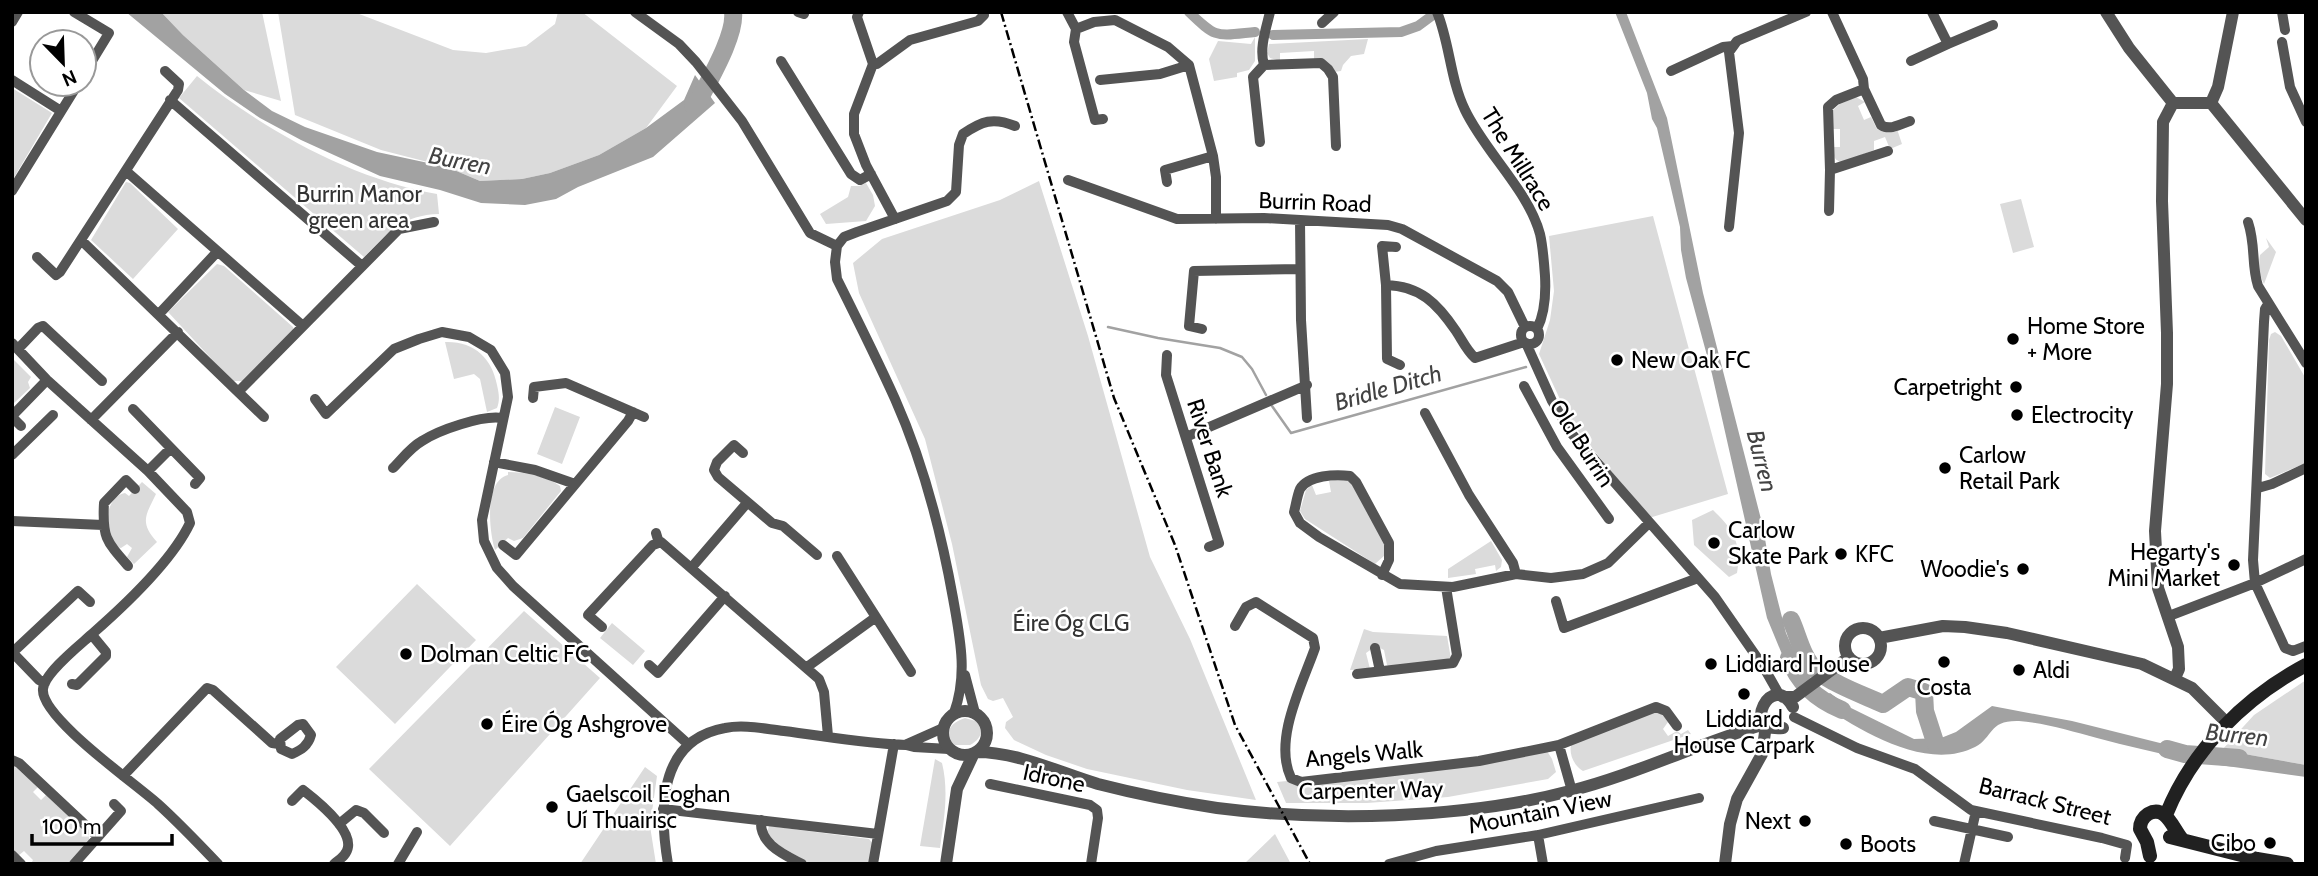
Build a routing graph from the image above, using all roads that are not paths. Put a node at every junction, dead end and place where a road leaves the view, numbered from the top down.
1 (18, 12) edge
2 (74, 12) edge
3 (635, 12) edge
4 (859, 12) edge
5 (983, 12) edge
6 (1067, 12) edge
7 (1270, 12) edge
8 (1334, 12) edge
9 (1806, 12) edge
10 (1832, 12) edge
11 (1932, 12) edge
12 (2106, 12) edge
13 (2233, 12) edge
14 (2282, 12) edge
15 (1439, 15) edge
16 (12, 22) edge
17 (1321, 23) dead end
18 (1993, 25) dead end
19 (1076, 29) junction
20 (2285, 30) dead end
21 (2282, 42) dead end
22 (1948, 44) junction
23 (1733, 46) junction
24 (98, 51) edge
25 (781, 61) dead end
26 (1911, 61) dead end
27 (873, 64) junction
28 (1189, 65) junction
29 (1264, 65) junction
30 (1107, 66) dead end
31 (165, 71) dead end
32 (1671, 71) dead end
33 (12, 80) edge
34 (1864, 89) junction
35 (69, 98) edge
36 (170, 100) junction
37 (2173, 103) junction
38 (2211, 103) junction
39 (61, 111) junction
40 (1103, 119) dead end
41 (1910, 121) dead end
42 (2306, 122) edge
43 (1015, 126) dead end
44 (1260, 142) dead end
45 (1336, 146) dead end
46 (1888, 151) dead end
47 (1213, 156) junction
48 (1830, 170) junction
49 (126, 171) junction
50 (871, 174) junction
51 (1068, 180) dead end
52 (1167, 181) dead end
53 (12, 191) edge
54 (1829, 211) dead end
55 (895, 219) junction
56 (1216, 219) junction
57 (1300, 220) junction
58 (2306, 220) edge
59 (434, 222) dead end
60 (2248, 222) dead end
61 (1730, 227) dead end
62 (82, 241) junction
63 (837, 246) junction
64 (1396, 247) dead end
65 (217, 252) junction
66 (37, 257) dead end
67 (362, 266) junction
68 (1300, 269) junction
69 (1386, 285) junction
70 (2268, 304) junction
71 (159, 314) junction
72 (303, 326) junction
73 (1202, 329) dead end
74 (178, 332) junction
75 (1525, 339) junction
76 (15, 346) edge
77 (1167, 355) dead end
78 (2306, 363) edge
79 (1400, 365) dead end
80 (47, 380) junction
81 (102, 381) dead end
82 (1307, 385) junction
83 (1524, 386) dead end
84 (239, 391) junction
85 (533, 398) dead end
86 (315, 399) dead end
87 (133, 410) dead end
88 (633, 412) junction
89 (1425, 413) dead end
90 (52, 415) dead end
91 (12, 416) edge
92 (264, 417) dead end
93 (644, 417) dead end
94 (502, 418) junction
95 (1307, 418) dead end
96 (91, 420) junction
97 (21, 426) dead end
98 (1572, 434) junction
99 (1186, 437) junction
100 (1556, 447) junction
101 (171, 448) junction
102 (743, 453) dead end
103 (12, 455) edge
104 (494, 462) junction
105 (393, 468) dead end
106 (2306, 468) edge
107 (148, 471) junction
108 (195, 484) dead end
109 (575, 484) junction
110 (2258, 488) junction
111 (135, 489) dead end
112 (747, 503) junction
113 (1609, 519) dead end
114 (12, 521) edge
115 (1649, 523) junction
116 (103, 525) junction
117 (503, 545) dead end
118 (1209, 547) dead end
119 (817, 555) dead end
120 (837, 556) dead end
121 (2306, 559) edge
122 (128, 566) dead end
123 (692, 567) junction
124 (1516, 573) junction
125 (1382, 575) junction
126 (1698, 578) junction
127 (2255, 583) junction
128 (1446, 587) junction
129 (725, 596) junction
130 (1556, 601) dead end
131 (90, 602) dead end
132 (876, 617) junction
133 (2169, 617) junction
134 (1235, 626) dead end
135 (603, 627) dead end
136 (92, 635) junction
137 (1878, 638) junction
138 (2306, 646) edge
139 (1375, 648) dead end
140 (12, 652) edge
141 (1846, 660) junction
142 (649, 665) dead end
143 (2306, 665) edge
144 (807, 667) junction
145 (962, 668) junction
146 (1380, 671) junction
147 (911, 672) dead end
148 (1357, 674) dead end
149 (1767, 676) junction
150 (2175, 678) junction
151 (45, 683) junction
152 (72, 684) dead end
153 (1789, 703) junction
154 (954, 713) junction
155 (975, 713) junction
156 (1764, 716) junction
157 (2227, 723) junction
158 (1678, 726) dead end
159 (943, 728) junction
160 (986, 729) junction
161 (1783, 729) junction
162 (828, 736) junction
163 (279, 744) dead end
164 (688, 744) junction
165 (894, 744) junction
166 (906, 745) junction
167 (1559, 746) junction
168 (1765, 747) junction
169 (950, 750) junction
170 (975, 752) junction
171 (1003, 753) junction
172 (12, 760) edge
173 (123, 776) junction
174 (960, 781) junction
175 (990, 784) dead end
176 (1572, 791) junction
177 (1699, 798) dead end
178 (292, 801) dead end
179 (114, 804) dead end
180 (663, 809) junction
181 (1976, 811) junction
182 (761, 820) junction
183 (1934, 821) dead end
184 (2169, 823) junction
185 (338, 824) junction
186 (1971, 829) junction
187 (416, 832) dead end
188 (384, 833) dead end
189 (878, 834) junction
190 (1538, 835) junction
191 (98, 837) junction
192 (2008, 837) dead end
193 (2149, 852) edge
194 (12, 855) edge
195 (2124, 862) edge
196 (21, 864) edge
197 (74, 864) edge
198 (218, 864) edge
199 (334, 864) edge
200 (398, 864) edge
201 (668, 864) edge
202 (802, 864) edge
203 (873, 864) edge
204 (946, 864) edge
205 (1091, 864) edge
206 (1389, 864) edge
207 (1543, 864) edge
208 (1724, 864) edge
209 (1964, 864) edge
210 (2287, 864) edge

1 - 16 street
2 - 24 street
3 - 63 street
4 - 27 street
5 - 27 street
6 - 19 street
7 - 29 street
8 - 17 street
9 - 23 street
10 - 34 street
11 - 22 street
12 - 37 street
13 - 38 street
14 - 20 street
15 - 75 street, The Millrace
18 - 22 street
19 - 28 street
19 - 40 street
21 - 42 street
22 - 26 street
23 - 32 street
23 - 61 street
25 - 50 street
27 - 50 street
28 - 30 street
28 - 47 street
29 - 44 street
29 - 45 street
31 - 36 street
33 - 39 street
34 - 41 street
34 - 48 street
35 - 39 street
36 - 49 street
36 - 67 street
37 - 38 street
37 - 133 street
38 - 58 street
39 - 53 street
43 - 55 street
46 - 48 street
47 - 52 street
47 - 56 street
48 - 54 street
49 - 62 street
49 - 65 street
50 - 55 street
51 - 56 street, Burrin Road
55 - 63 street
56 - 57 street, Burrin Road
57 - 68 street
57 - 75 street, Burrin Road
59 - 67 street
60 - 70 street
62 - 66 street
62 - 71 street
63 - 145 street
64 - 69 street
65 - 71 street
65 - 72 street
67 - 72 street
68 - 73 street
68 - 82 street
69 - 75 street
69 - 79 street
70 - 78 street
70 - 110 street
71 - 74 street
72 - 84 street
74 - 84 street
74 - 96 street
75 - 98 street
76 - 80 street
76 - 81 street
77 - 99 street, River Bank
80 - 91 street
80 - 96 street
82 - 95 street
82 - 99 street
83 - 100 street, Old Burrin
84 - 92 street
85 - 88 street
86 - 94 street
87 - 101 street
88 - 93 street
88 - 109 street
89 - 124 street
90 - 103 street
91 - 97 street
94 - 104 street
94 - 105 street
96 - 107 street
98 - 100 street
98 - 115 street
99 - 118 street, River Bank
100 - 113 street, Old Burrin
101 - 107 street
101 - 108 street
102 - 112 street
104 - 109 street
104 - 164 street
106 - 110 street
107 - 136 street
109 - 117 street
110 - 127 street
111 - 116 street
112 - 119 street
112 - 123 street
114 - 116 street
115 - 124 street
115 - 126 street
116 - 122 street
120 - 132 street
121 - 127 street
123 - 129 street
123 - 135 street
124 - 128 street
125 - 125 street
125 - 128 street
126 - 130 street
126 - 149 street
127 - 133 street
127 - 138 street
128 - 146 street
129 - 142 street
129 - 144 street
131 - 140 street
132 - 144 street
132 - 147 street
133 - 150 street
134 - 167 street, Angels Walk
136 - 151 street
136 - 152 street
137 - 141 street
137 - 141 street
137 - 150 street
139 - 146 street
140 - 151 street
141 - 153 street
143 - 157 main road
144 - 162 street
145 - 154 street
145 - 155 street
146 - 148 street
149 - 153 street
149 - 156 street
150 - 157 street
151 - 173 street
153 - 156 street, Carpenter Way
153 - 161 street
153 - 181 street, Barrack Street
154 - 155 street
154 - 159 street
155 - 160 street
156 - 161 street
156 - 168 street
156 - 176 street, Carpenter Way
157 - 184 main road
158 - 167 street, Angels Walk
159 - 166 street
159 - 169 street
160 - 170 street
160 - 171 street
161 - 168 street
162 - 164 street
162 - 165 street
163 - 173 street
164 - 180 street
165 - 166 street
165 - 189 street
166 - 169 street
167 - 176 street
168 - 208 street
169 - 170 street
169 - 174 street
170 - 171 street, Carpenter Way
170 - 174 street
171 - 176 street, Carpenter Way
172 - 191 street
173 - 198 street
174 - 204 street
175 - 205 street, Idrone
177 - 190 street, Mountain View
178 - 185 street
179 - 191 street
180 - 182 street
180 - 201 street
181 - 186 street
181 - 195 street, Barrack Street
182 - 189 street
182 - 202 street
183 - 186 street
184 - 193 main road
184 - 193 main road
184 - 210 main road
185 - 188 street
185 - 199 street
186 - 192 street
186 - 209 street
187 - 200 street
189 - 203 street
190 - 206 street, Mountain View
190 - 207 street
191 - 197 street
194 - 196 street

